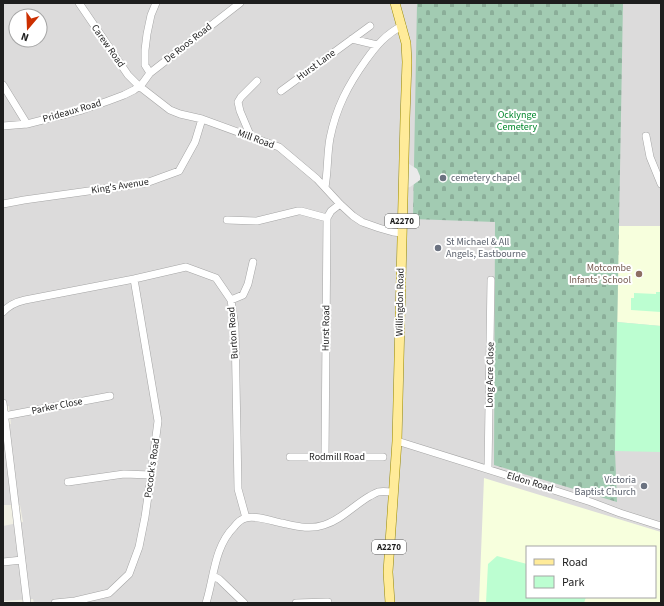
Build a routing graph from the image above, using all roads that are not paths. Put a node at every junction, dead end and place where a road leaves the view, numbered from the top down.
1 (79, 3) edge
2 (156, 3) edge
3 (240, 3) edge
4 (395, 3) edge
5 (370, 26) dead end
6 (402, 26) junction
7 (352, 39) junction
8 (377, 45) junction
9 (150, 73) junction
10 (257, 81) dead end
11 (3, 85) edge
12 (139, 86) junction
13 (281, 91) dead end
14 (202, 120) junction
15 (28, 124) junction
16 (3, 126) edge
17 (646, 136) dead end
18 (251, 137) junction
19 (661, 184) edge
20 (324, 187) junction
21 (3, 204) edge
22 (340, 204) junction
23 (327, 218) junction
24 (227, 220) dead end
25 (402, 232) junction
26 (252, 262) dead end
27 (134, 279) junction
28 (491, 280) dead end
29 (231, 300) junction
30 (3, 312) edge
31 (110, 396) dead end
32 (3, 403) edge
33 (4, 416) junction
34 (397, 441) junction
35 (325, 456) junction
36 (290, 457) dead end
37 (383, 457) dead end
38 (7, 463) edge
39 (488, 469) junction
40 (151, 476) junction
41 (68, 482) dead end
42 (393, 492) junction
43 (246, 518) junction
44 (661, 526) edge
45 (22, 560) junction
46 (3, 562) edge
47 (213, 576) junction
48 (328, 602) edge
49 (27, 603) edge
50 (56, 603) edge
51 (206, 603) edge
52 (244, 603) edge
53 (296, 603) edge
54 (305, 603) edge
55 (390, 603) edge

1 - 12 street, Carew Road
2 - 9 street
3 - 9 street, De Roos Road
4 - 6 main road, Willingdon Road / A2270
5 - 7 street, Hurst Lane
6 - 8 street
6 - 25 main road, Willingdon Road / A2270
7 - 8 street
7 - 13 street, Hurst Lane
8 - 20 street
9 - 12 street, De Roos Road
10 - 18 street
11 - 15 street
12 - 14 street, Mill Road
12 - 15 street, Prideaux Road
14 - 18 street, Mill Road
14 - 21 street, King's Avenue
15 - 16 street, Prideaux Road
17 - 19 street
18 - 20 street, Mill Road
20 - 22 street, Mill Road
22 - 23 street
22 - 25 street, Mill Road
23 - 24 street
23 - 35 street, Hurst Road
25 - 34 main road, Willingdon Road / A2270
26 - 29 street
27 - 29 street, Burton Road
27 - 30 street, Burton Road
27 - 40 street, Pocock's Road
28 - 39 street, Long Acre Close
29 - 43 street, Burton Road
31 - 33 street, Parker Close
32 - 33 street
33 - 38 street
34 - 39 street, Eldon Road
34 - 42 main road, Willingdon Road / A2270
35 - 36 street, Rodmill Road
35 - 37 street, Rodmill Road
38 - 45 street
39 - 44 street, Eldon Road
40 - 41 street
40 - 50 street, Pocock's Road
42 - 43 street
42 - 55 main road, Willingdon Road / A2270
43 - 47 street
45 - 46 street
45 - 49 street
47 - 51 street
47 - 52 street
48 - 54 street
53 - 54 street

